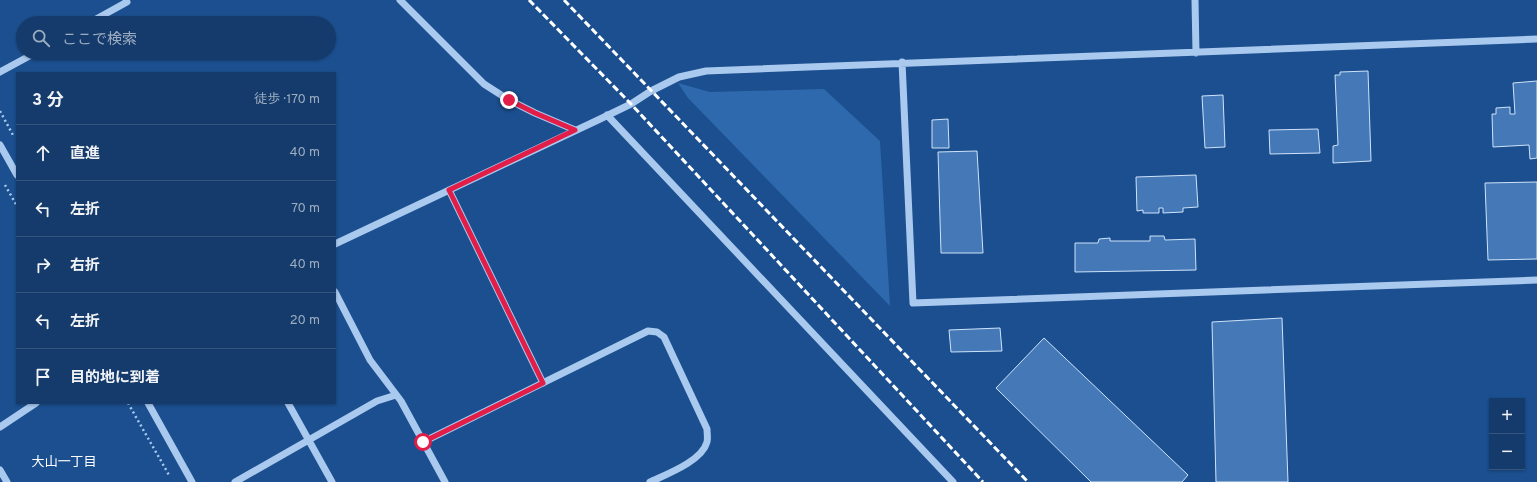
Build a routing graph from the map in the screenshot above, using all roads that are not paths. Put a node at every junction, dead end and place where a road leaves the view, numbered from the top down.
1 (126, 0) edge
2 (400, 0) edge
3 (1194, 0) edge
4 (102, 16) edge
5 (1537, 39) edge
6 (1196, 52) junction
7 (22, 60) edge
8 (902, 62) junction
9 (0, 72) edge
10 (607, 115) junction
11 (575, 130) junction
12 (0, 145) edge
13 (16, 173) edge
14 (449, 190) junction
15 (336, 244) edge
16 (1537, 280) edge
17 (336, 294) edge
18 (543, 383) junction
19 (396, 395) junction
20 (34, 404) edge
21 (149, 404) edge
22 (289, 404) edge
23 (0, 427) edge
24 (309, 441) junction
25 (423, 442) junction
26 (0, 470) edge
27 (7, 482) edge
28 (192, 482) edge
29 (235, 482) edge
30 (332, 482) edge
31 (445, 482) edge
32 (650, 482) edge
33 (953, 482) edge

1 - 4 street
2 - 11 street
3 - 6 street
5 - 6 street
6 - 8 street
7 - 9 street
8 - 10 street
8 - 16 street
10 - 11 street
10 - 33 street
11 - 14 street
12 - 13 street
14 - 15 street
14 - 18 street
17 - 19 street
18 - 25 street
18 - 32 street
19 - 24 street
19 - 25 street
20 - 23 street
21 - 28 street
22 - 24 street
24 - 29 street
24 - 30 street
25 - 31 street
26 - 27 street

